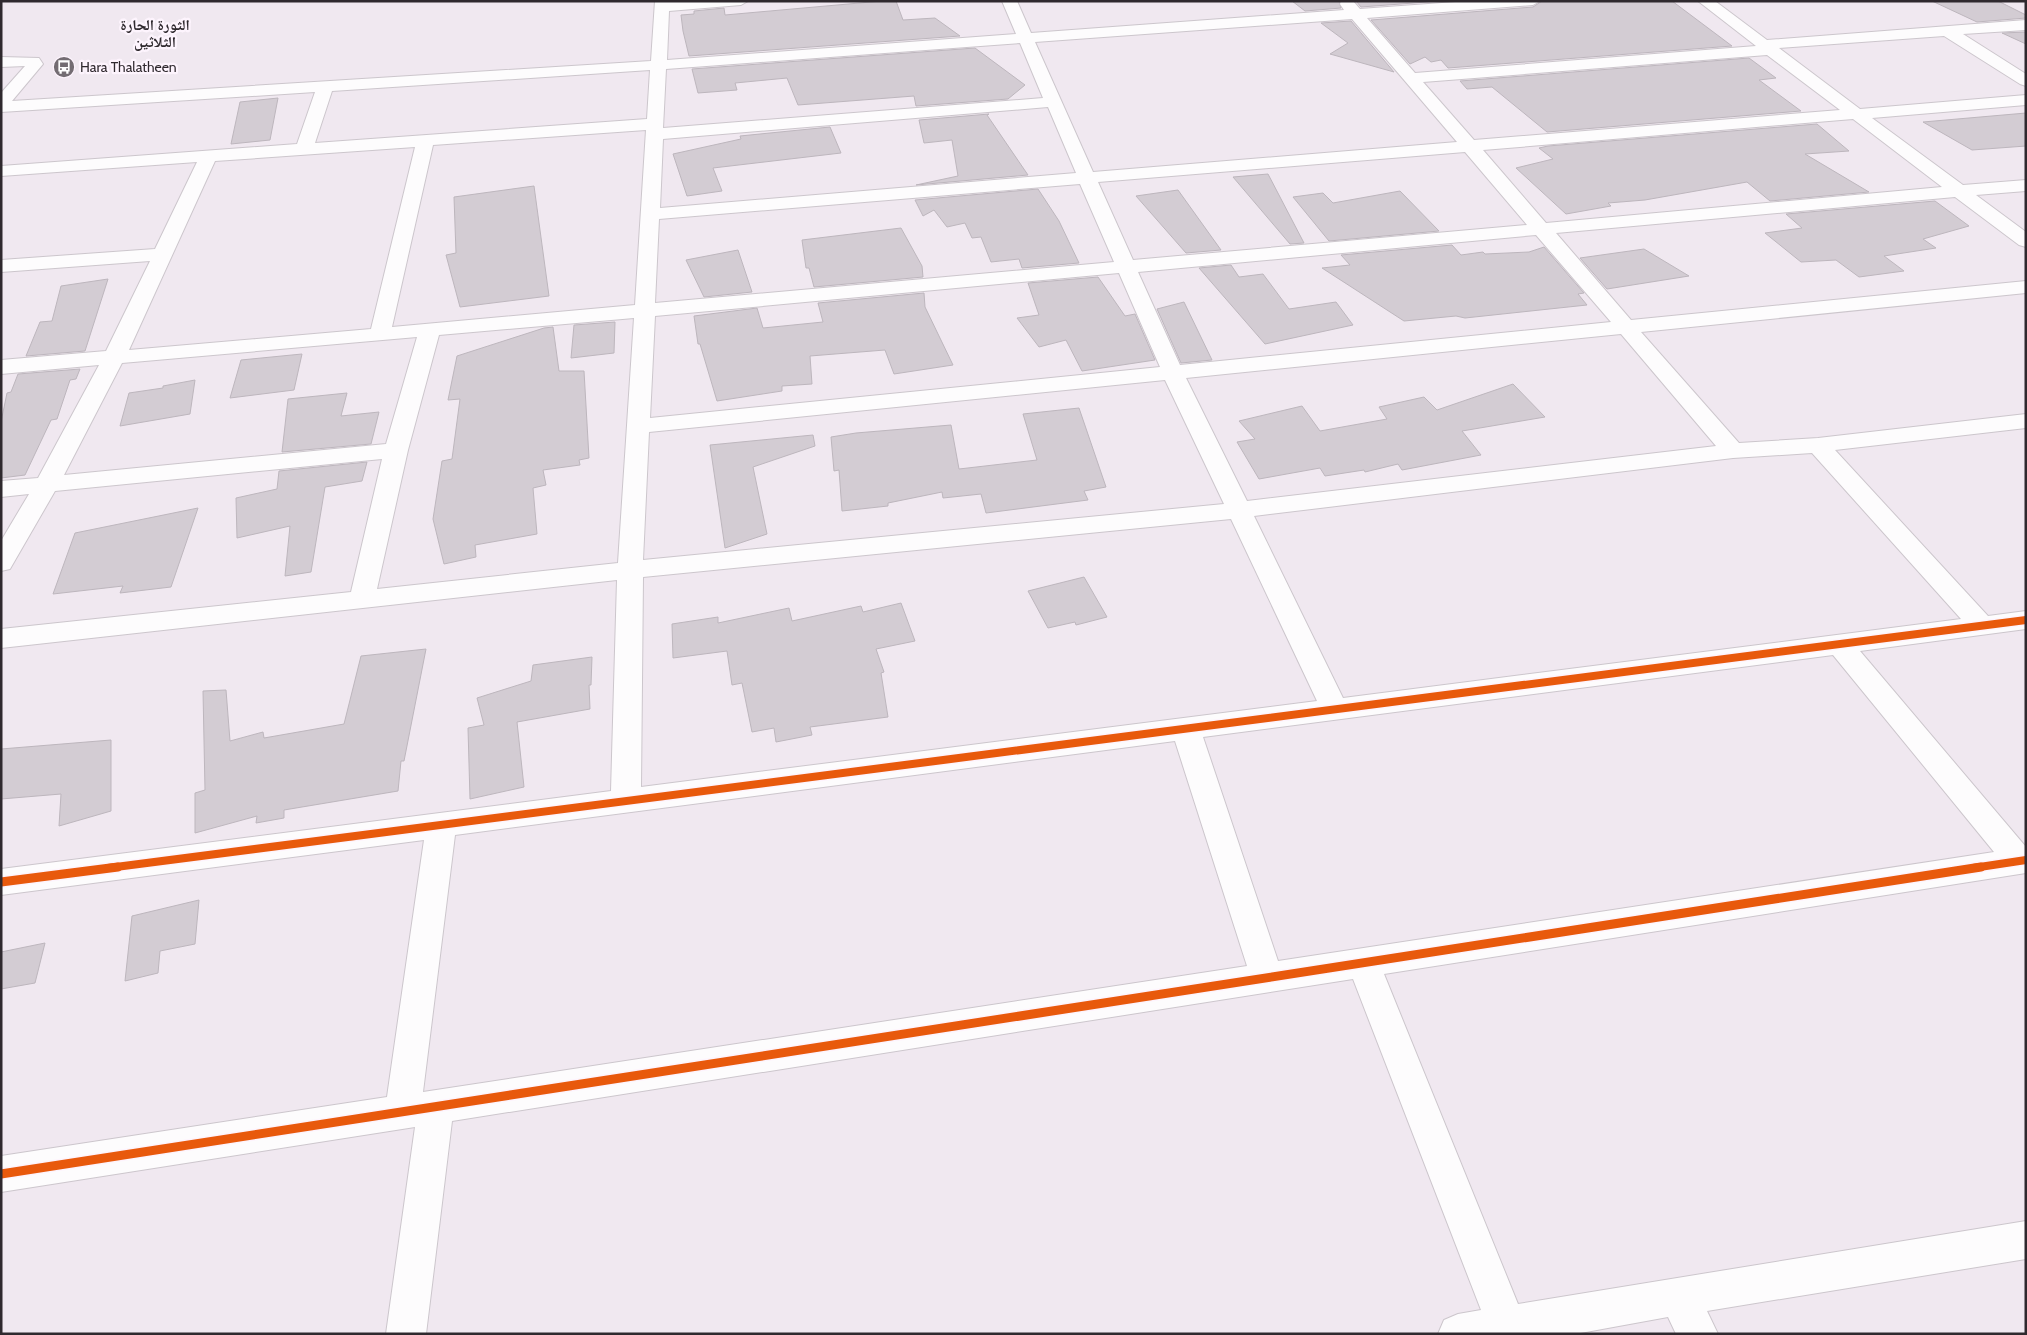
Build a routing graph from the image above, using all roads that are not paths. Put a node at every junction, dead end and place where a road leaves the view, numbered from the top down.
1 (741, 1) edge
2 (1009, 1) edge
3 (1533, 1) edge
4 (1705, 1) edge
5 (662, 4) edge
6 (1350, 8) edge
7 (2026, 25) edge
8 (1947, 31) junction
9 (1025, 38) junction
10 (1767, 47) junction
11 (1, 62) edge
12 (658, 65) junction
13 (1411, 78) junction
14 (2026, 81) edge
15 (325, 87) junction
16 (2026, 100) edge
17 (1053, 102) junction
18 (1, 106) edge
19 (1856, 114) junction
20 (655, 129) junction
21 (425, 140) junction
22 (1469, 146) junction
23 (304, 149) junction
24 (209, 155) junction
25 (1, 171) edge
26 (1087, 178) junction
27 (2026, 184) edge
28 (1958, 191) junction
29 (650, 214) junction
30 (1541, 229) junction
31 (2026, 241) edge
32 (163, 254) junction
33 (1, 266) edge
34 (1126, 267) junction
35 (2026, 287) edge
36 (645, 310) junction
37 (1626, 328) junction
38 (430, 330) junction
39 (380, 334) junction
40 (114, 358) junction
41 (1, 367) edge
42 (1172, 373) junction
43 (2026, 421) edge
44 (638, 426) junction
45 (1818, 445) junction
46 (396, 450) junction
47 (1733, 451) junction
48 (47, 484) junction
49 (1, 489) edge
50 (1240, 510) junction
51 (1, 564) edge
52 (630, 570) junction
53 (362, 599) junction
54 (2026, 620) edge
55 (1982, 626) junction
56 (1, 639) edge
57 (1840, 645) junction
58 (1335, 710) junction
59 (1186, 729) junction
60 (626, 802) junction
61 (441, 826) junction
62 (2022, 860) edge
63 (1, 882) edge
64 (1363, 962) junction
65 (1267, 976) junction
66 (420, 1108) junction
67 (1, 1174) edge
68 (2026, 1240) edge
69 (1678, 1296) junction
70 (1506, 1324) junction
71 (406, 1334) edge
72 (1458, 1334) edge
73 (1698, 1334) edge

1 - 5 street
2 - 9 street
3 - 6 street
4 - 10 street
5 - 12 street
6 - 9 street
6 - 13 street
7 - 8 street
8 - 10 street
8 - 14 street
9 - 12 street
9 - 17 street
10 - 13 street
10 - 19 street
11 - 18 street
12 - 15 street
12 - 20 street
13 - 22 street
15 - 18 street
15 - 23 street
16 - 19 street
17 - 20 street
17 - 26 street
19 - 22 street
19 - 28 street
20 - 21 street
20 - 29 street
21 - 23 street
21 - 39 street
22 - 26 street
22 - 30 street
23 - 24 street
24 - 25 street
24 - 32 street
26 - 29 street
26 - 34 street
27 - 28 street
28 - 30 street
28 - 31 street
29 - 36 street
30 - 34 street
30 - 37 street
32 - 33 street
32 - 40 street
34 - 36 street
34 - 42 street
35 - 37 street
36 - 38 street
36 - 44 street
37 - 42 street
37 - 47 street
38 - 39 street
38 - 46 street
39 - 40 street
40 - 41 street
40 - 48 street
42 - 44 street
42 - 50 street
43 - 45 street
44 - 52 street
45 - 47 street
45 - 55 street
46 - 48 street
46 - 53 street
47 - 50 street
48 - 49 street
48 - 51 street
50 - 52 street
50 - 58 street
52 - 53 street
52 - 60 street
53 - 56 street
54 - 55 street
55 - 57 street
57 - 58 street
57 - 62 street
58 - 59 street
59 - 60 street
59 - 65 street
60 - 61 street
61 - 63 street
61 - 66 street
62 - 64 street
64 - 65 street
64 - 70 street
65 - 66 street
66 - 67 street
66 - 71 street
68 - 69 street
69 - 70 street
69 - 73 street
70 - 72 street

